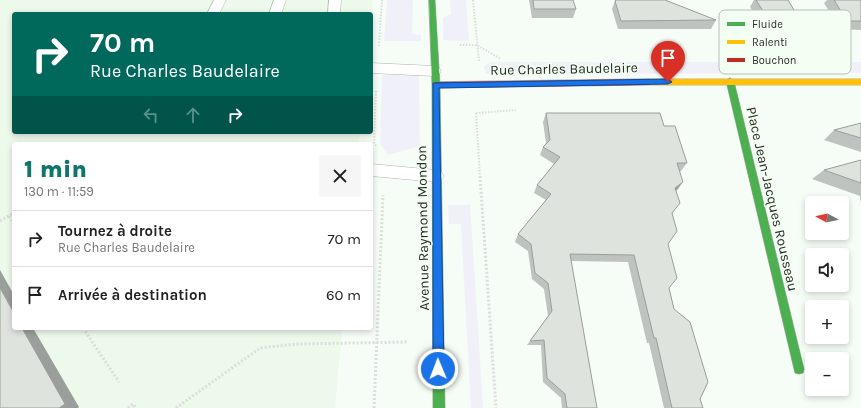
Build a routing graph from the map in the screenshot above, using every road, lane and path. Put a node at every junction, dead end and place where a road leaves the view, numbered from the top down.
1 (220, 0) edge
2 (280, 0) edge
3 (335, 0) edge
4 (382, 0) edge
5 (432, 0) edge
6 (473, 0) edge
7 (214, 12) edge
8 (275, 12) edge
9 (334, 12) edge
10 (479, 66) dead end
11 (374, 69) edge
12 (434, 71) junction
13 (730, 81) junction
14 (861, 82) edge
15 (436, 85) junction
16 (479, 108) dead end
17 (377, 171) edge
18 (436, 176) junction
19 (10, 216) joint
20 (12, 219) edge
21 (0, 221) edge
22 (84, 330) edge
23 (377, 342) junction
24 (438, 343) junction
25 (799, 370) dead end
26 (119, 382) dead end
27 (128, 408) edge
28 (136, 408) edge
29 (176, 408) edge
30 (374, 408) edge
31 (439, 408) edge
32 (496, 408) edge

1 - 7 lane
2 - 8 lane
3 - 9 lane
4 - 11 path
5 - 12 street, Avenue Raymond Mondon
6 - 10 path
11 - 12 lane
11 - 17 path
12 - 15 street, Avenue Raymond Mondon
13 - 14 street, Rue Charles Baudelaire
13 - 15 street, Rue Charles Baudelaire
13 - 25 street, Place Jean-Jacques Rousseau
15 - 18 street, Avenue Raymond Mondon
16 - 32 path
17 - 18 lane
17 - 23 path
18 - 24 street, Avenue Raymond Mondon
19 - 20 path
19 - 21 path
22 - 26 path
23 - 24 path
23 - 29 path
23 - 30 path
24 - 31 street, Avenue Raymond Mondon
27 - 28 path

